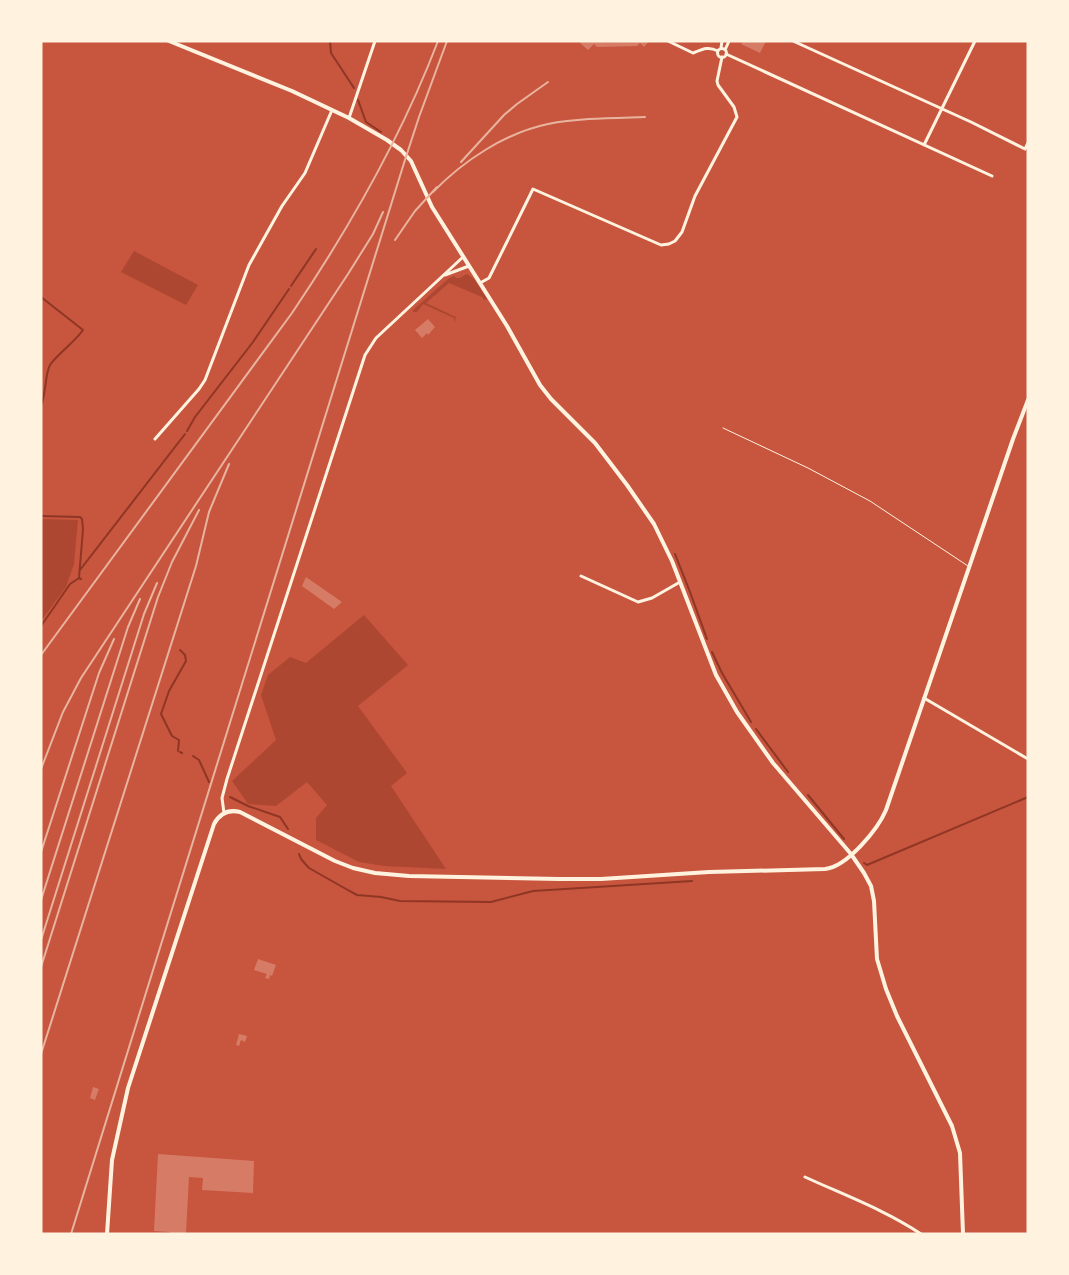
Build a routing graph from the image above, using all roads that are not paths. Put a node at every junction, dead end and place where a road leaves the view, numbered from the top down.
1 (169, 41) edge
2 (375, 41) edge
3 (668, 41) edge
4 (722, 41) edge
5 (729, 41) edge
6 (793, 41) edge
7 (975, 41) edge
8 (722, 51) junction
9 (722, 57) junction
10 (332, 110) junction
11 (941, 110) junction
12 (349, 118) junction
13 (1028, 143) edge
14 (924, 145) junction
15 (992, 176) dead end
16 (463, 257) junction
17 (469, 266) junction
18 (445, 275) junction
19 (480, 283) junction
20 (1028, 400) edge
21 (723, 428) dead end
22 (156, 439) dead end
23 (969, 567) junction
24 (581, 576) dead end
25 (681, 582) junction
26 (924, 698) junction
27 (1028, 759) edge
28 (224, 813) junction
29 (850, 854) junction
30 (805, 1177) dead end
31 (107, 1234) edge
32 (921, 1234) edge
33 (963, 1234) edge

1 - 10 street
2 - 12 street
3 - 8 street
4 - 8 street
5 - 8 street
6 - 11 street
7 - 11 street
8 - 9 street
8 - 9 street
8 - 14 street
9 - 19 street
10 - 12 street
10 - 22 street
11 - 13 street
11 - 14 street
12 - 16 street
14 - 15 street
16 - 17 street
16 - 18 street
17 - 18 street
17 - 19 street
18 - 28 street
19 - 25 street
20 - 23 street
21 - 23 lane
23 - 26 street
24 - 25 street
25 - 29 street
26 - 27 street
26 - 29 street
28 - 29 street
28 - 31 street
29 - 33 street
30 - 32 street

